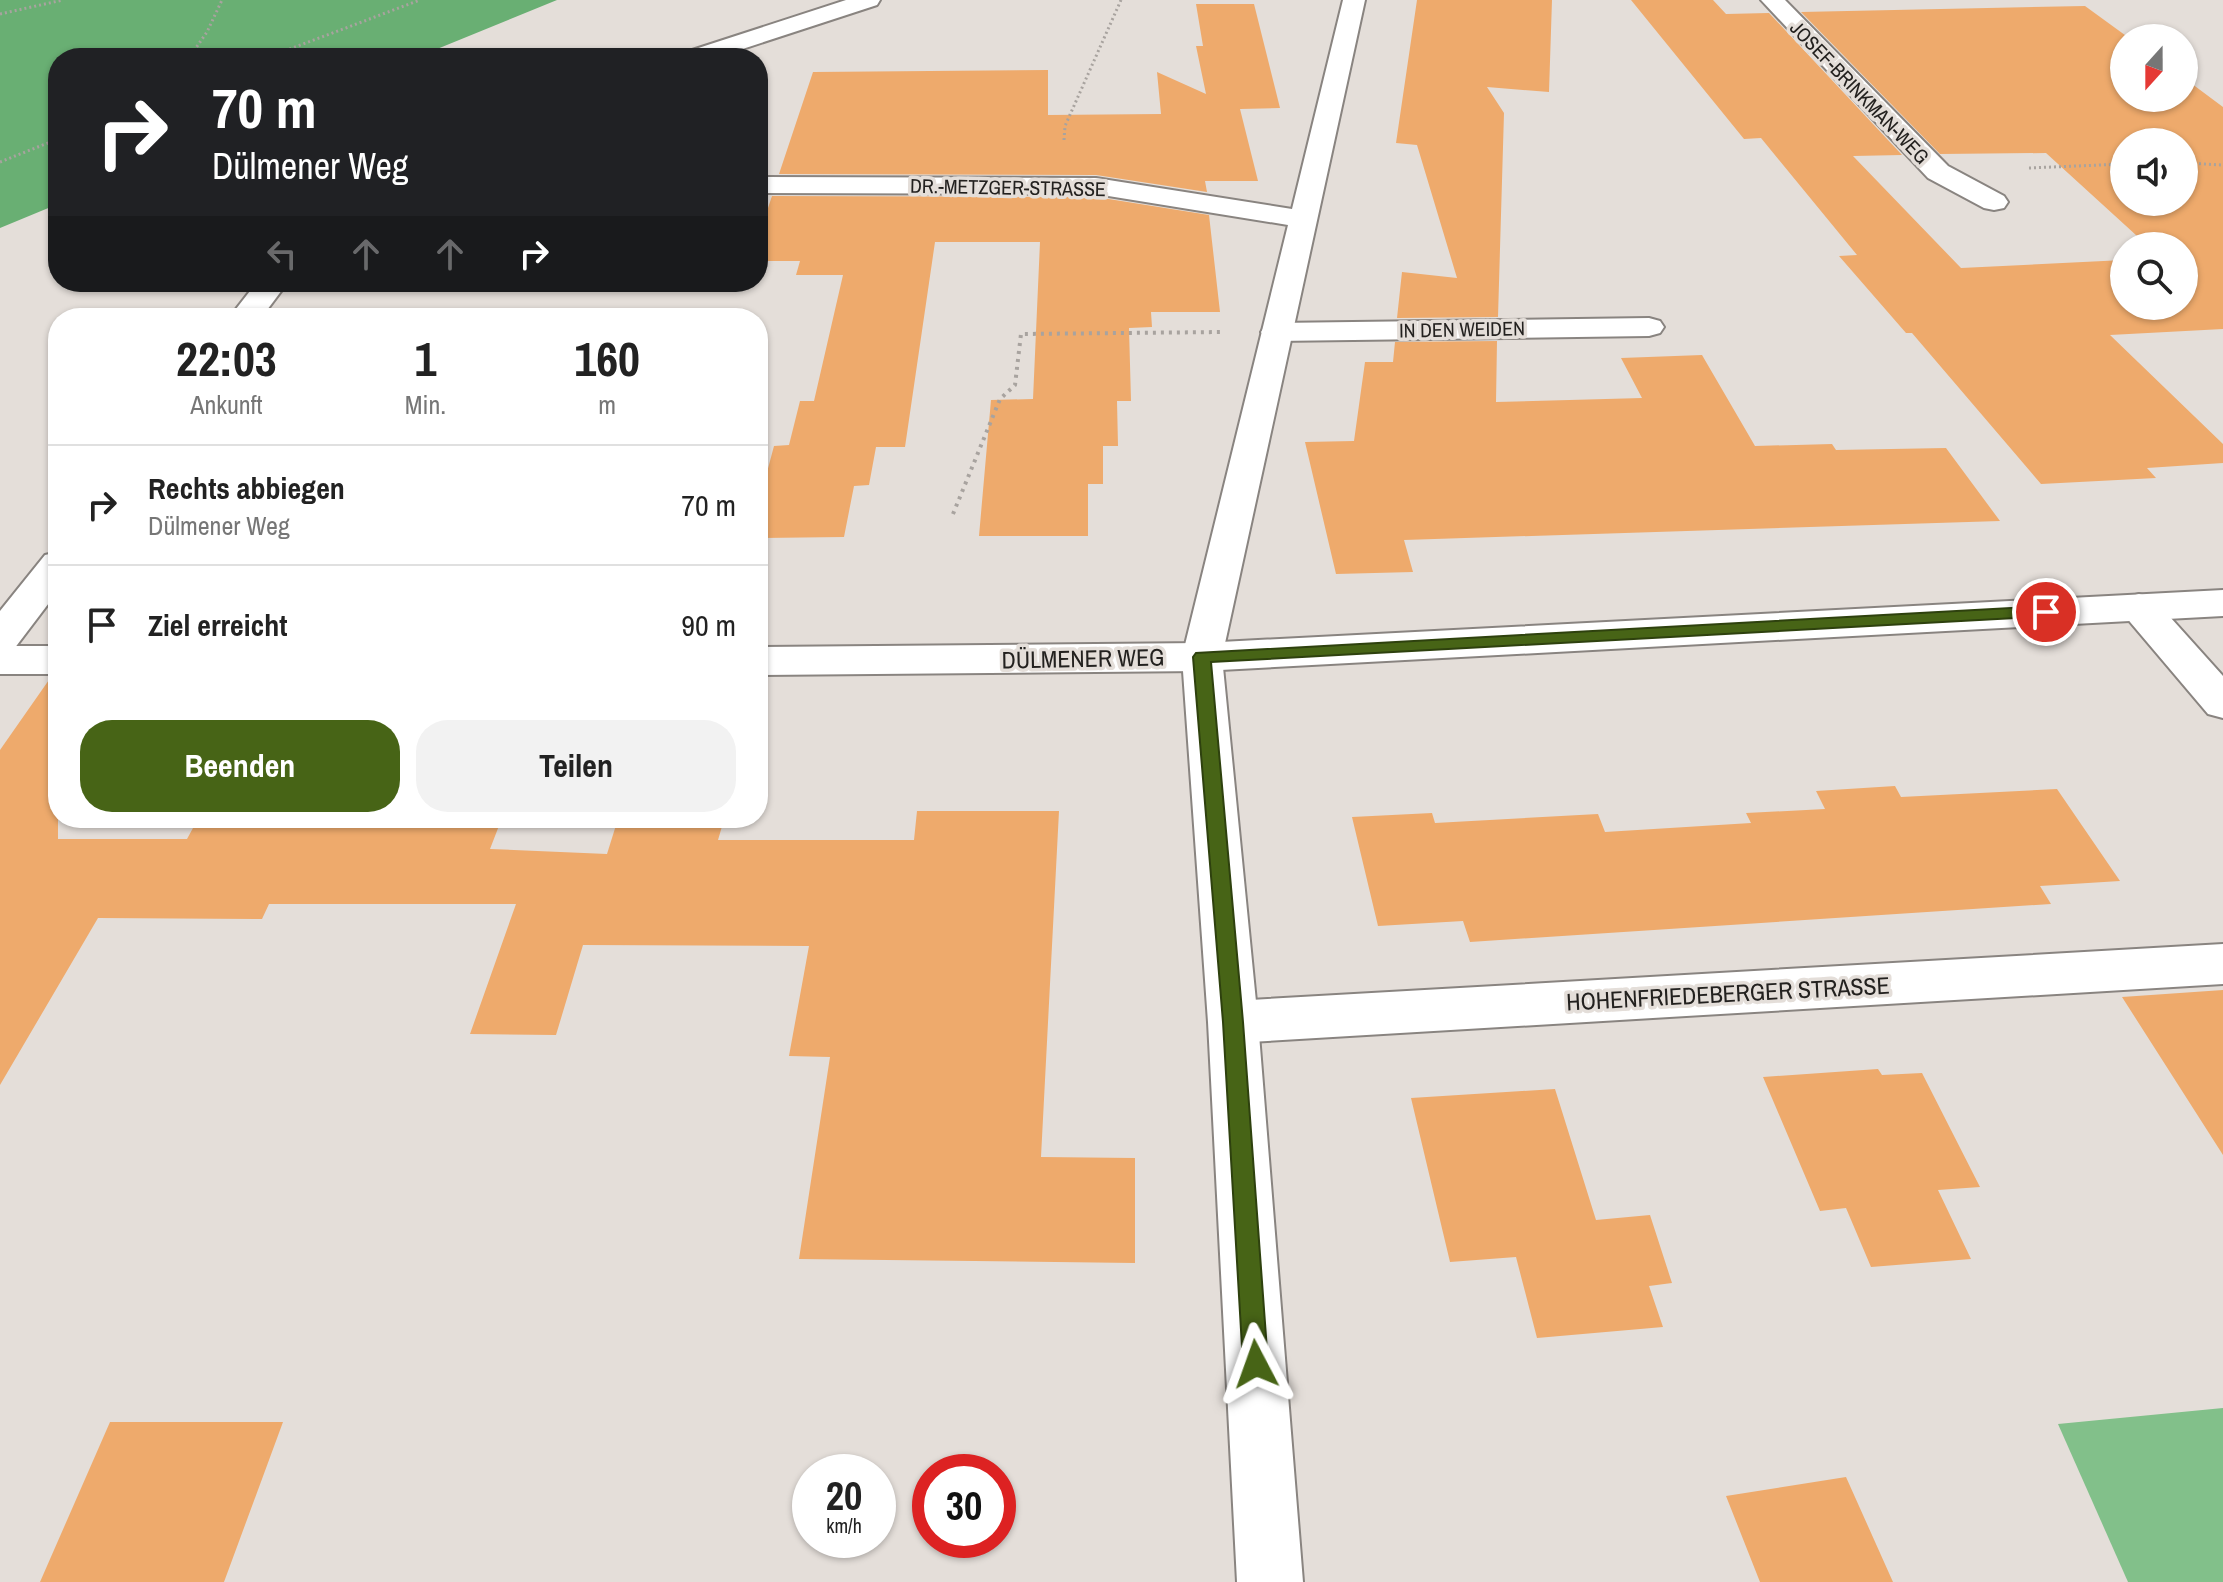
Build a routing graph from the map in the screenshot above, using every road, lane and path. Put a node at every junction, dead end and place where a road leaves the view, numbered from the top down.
1 (63, 0) edge
2 (222, 0) edge
3 (420, 0) edge
4 (869, 0) edge
5 (1121, 0) edge
6 (1354, 0) edge
7 (1772, 0) edge
8 (0, 14) edge
9 (196, 48) edge
10 (293, 48) edge
11 (722, 48) edge
12 (48, 143) edge
13 (0, 162) edge
14 (2110, 164) edge
15 (2198, 164) edge
16 (2091, 165) dead end
17 (2223, 165) edge
18 (768, 185) edge
19 (1059, 185) junction
20 (1994, 202) dead end
21 (1304, 219) junction
22 (265, 292) edge
23 (253, 308) edge
24 (1649, 327) dead end
25 (1276, 332) junction
26 (953, 514) dead end
27 (48, 577) edge
28 (2223, 603) edge
29 (2139, 607) junction
30 (0, 639) edge
31 (1202, 657) junction
32 (0, 660) edge
33 (48, 660) edge
34 (768, 661) edge
35 (2223, 703) edge
36 (2223, 964) edge
37 (1233, 1022) junction
38 (1270, 1582) edge

1 - 8 path
2 - 9 path
3 - 10 path
4 - 11 street
5 - 19 path
6 - 21 street
7 - 20 street, JOSEF-BRINKMAN-WEG
12 - 13 path
14 - 16 path
15 - 17 path
18 - 19 street, DR.-METZGER-STRASSE
19 - 21 street, DR.-METZGER-STRASSE
21 - 25 street
22 - 23 street
24 - 25 lane, IN DEN WEIDEN
25 - 26 path
25 - 31 street
27 - 30 street
28 - 29 street, DÜLMENER WEG
29 - 31 street, DÜLMENER WEG
29 - 35 street
31 - 34 street, DÜLMENER WEG
31 - 37 street
32 - 33 street
36 - 37 lane, HOHENFRIEDEBERGER STRASSE
37 - 38 street

